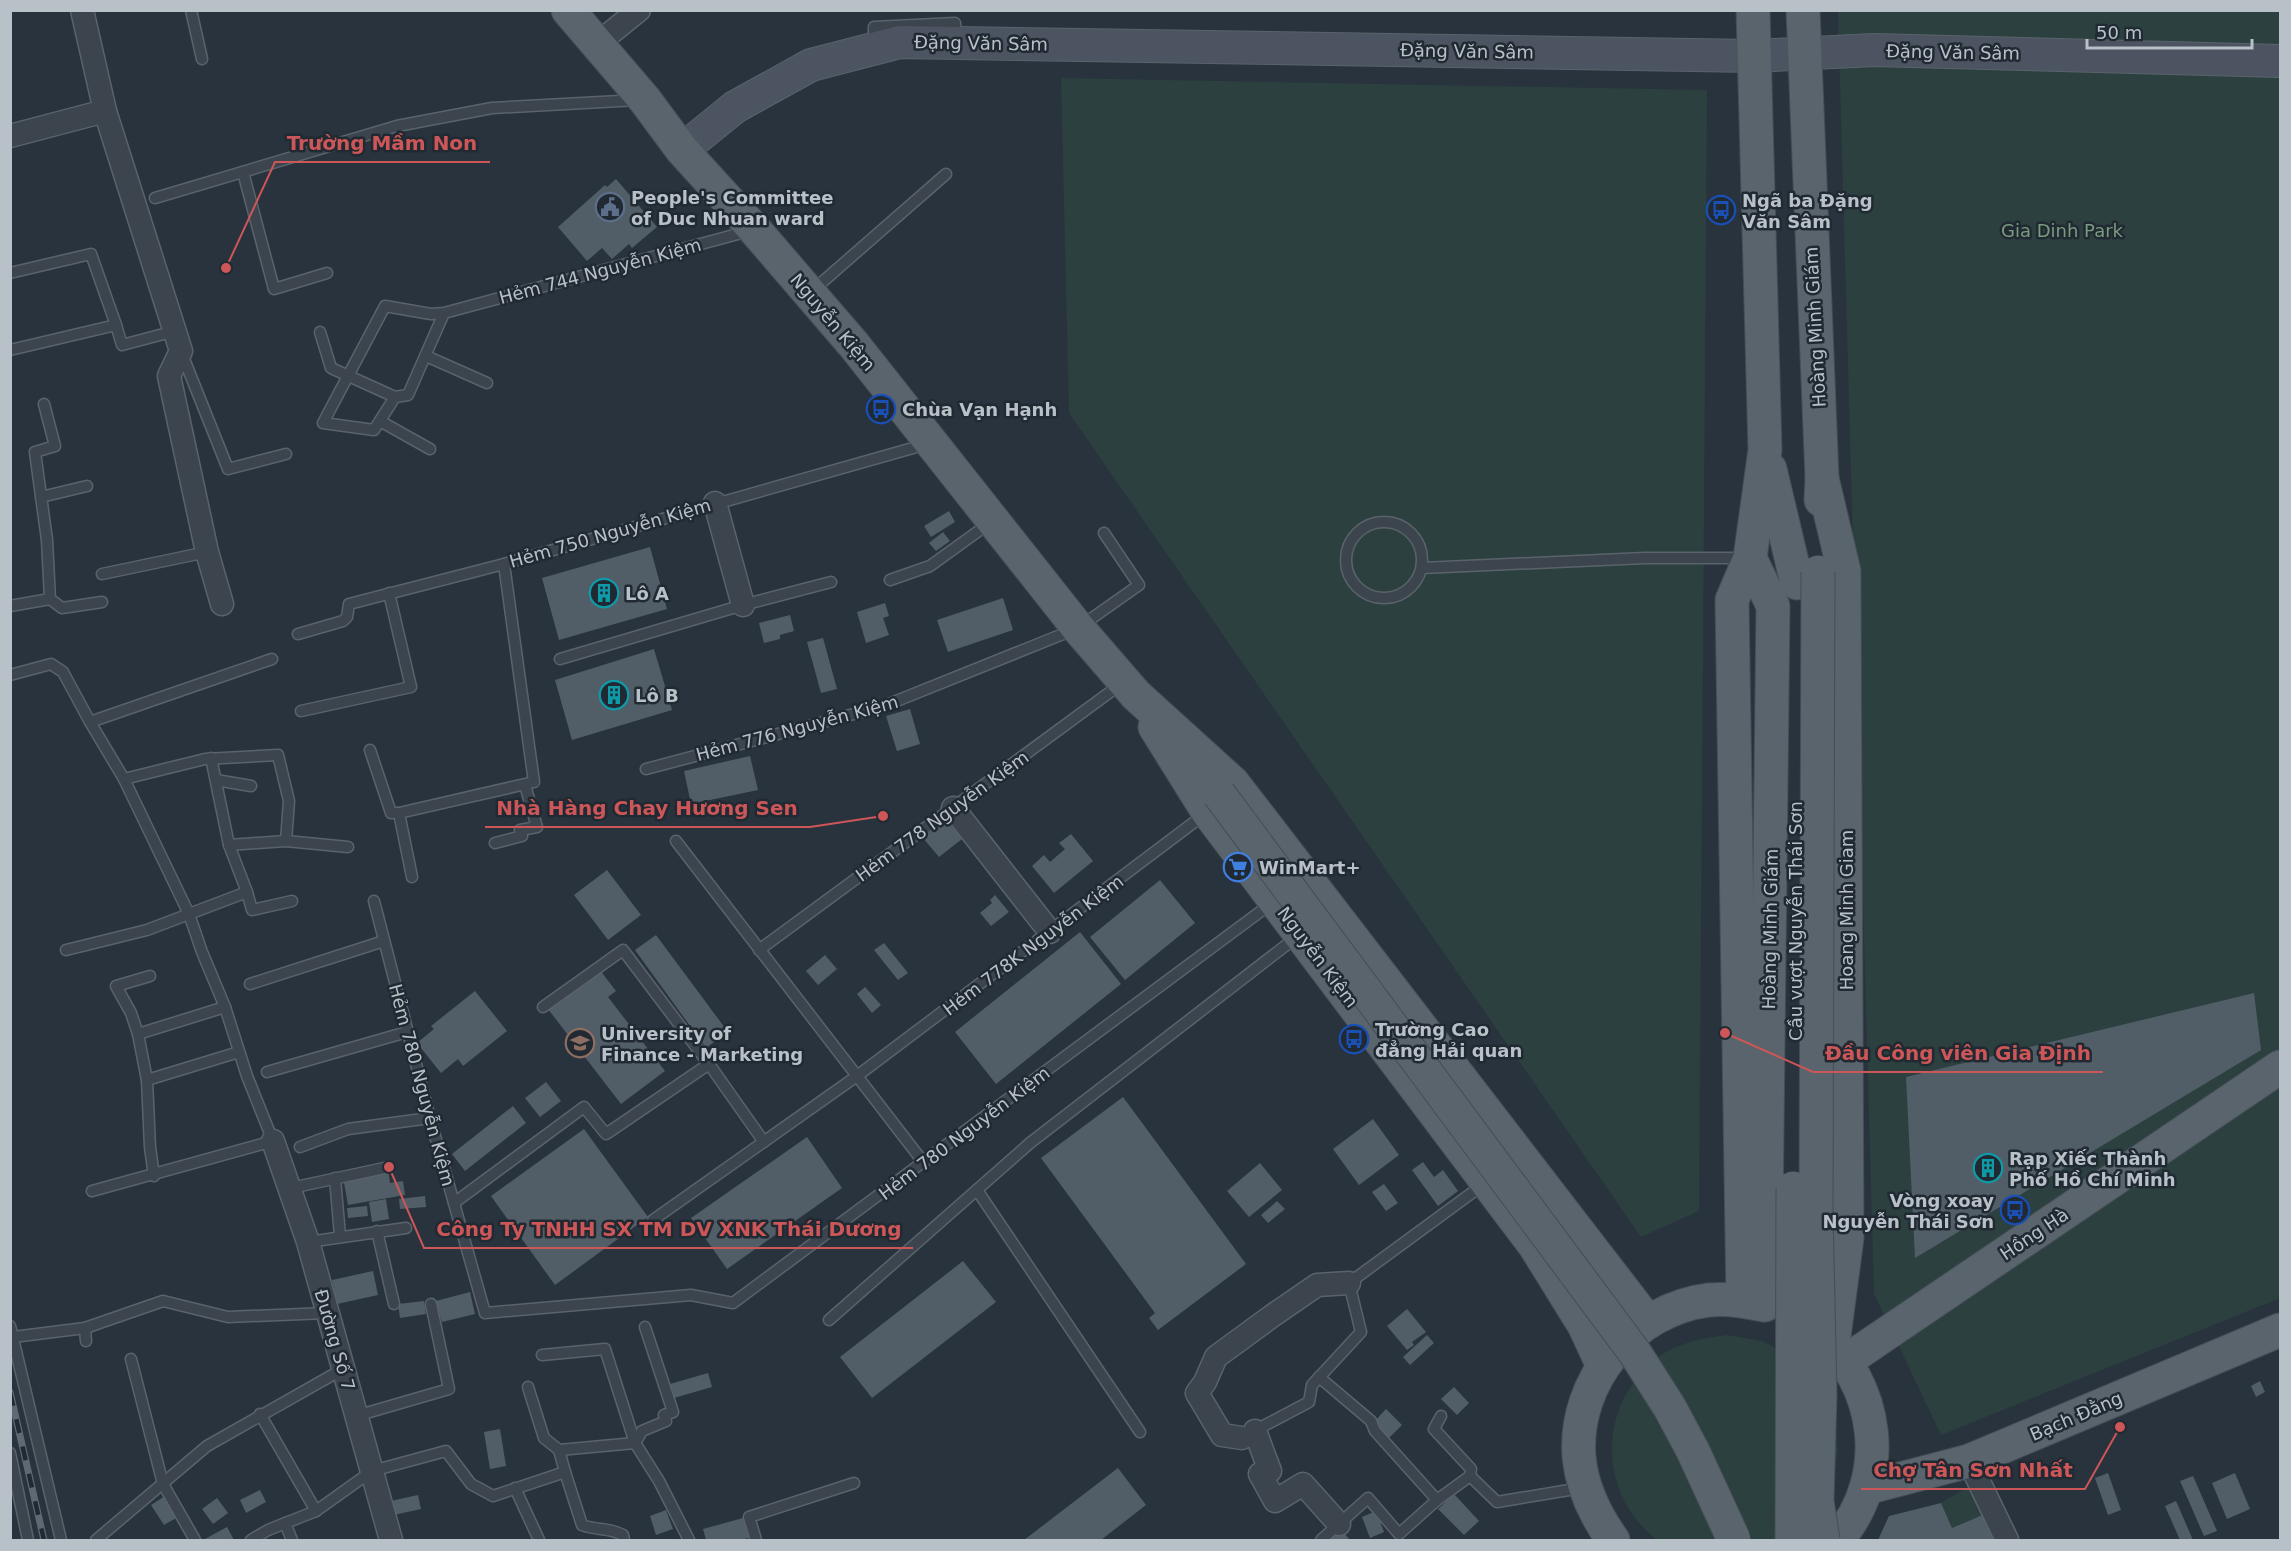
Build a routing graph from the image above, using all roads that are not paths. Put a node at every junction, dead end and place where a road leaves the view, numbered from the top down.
1 (82, 10) edge
2 (191, 10) edge
3 (568, 10) edge
4 (1753, 10) edge
5 (1803, 10) edge
6 (635, 12) edge
7 (597, 45) junction
8 (1803, 52) junction
9 (1753, 56) junction
10 (202, 59) dead end
11 (2280, 61) edge
12 (645, 99) junction
13 (105, 111) junction
14 (10, 136) edge
15 (682, 150) junction
16 (243, 172) junction
17 (946, 174) dead end
18 (155, 198) dead end
19 (755, 230) junction
20 (10, 273) edge
21 (327, 273) dead end
22 (810, 294) junction
23 (444, 312) junction
24 (116, 325) junction
25 (320, 332) dead end
26 (178, 341) junction
27 (10, 350) edge
28 (426, 356) junction
29 (348, 375) junction
30 (487, 383) dead end
31 (395, 397) junction
32 (45, 404) dead end
33 (380, 421) junction
34 (933, 442) junction
35 (430, 449) dead end
36 (1765, 450) junction
37 (286, 454) dead end
38 (1822, 478) junction
39 (87, 486) dead end
40 (41, 497) junction
41 (715, 503) junction
42 (993, 520) junction
43 (1104, 533) dead end
44 (207, 552) junction
45 (1750, 558) junction
46 (504, 564) junction
47 (1422, 568) junction
48 (102, 574) dead end
49 (1808, 577) junction
50 (890, 580) dead end
51 (831, 582) dead end
52 (389, 593) junction
53 (50, 599) junction
54 (102, 602) dead end
55 (222, 604) dead end
56 (743, 605) junction
57 (10, 606) edge
58 (1078, 628) junction
59 (298, 634) dead end
60 (272, 659) dead end
61 (560, 659) dead end
62 (10, 675) edge
63 (1130, 689) junction
64 (301, 711) dead end
65 (90, 722) junction
66 (370, 750) dead end
67 (211, 758) junction
68 (646, 769) dead end
69 (124, 779) junction
70 (216, 780) junction
71 (525, 784) junction
72 (250, 786) dead end
73 (1214, 803) junction
74 (953, 808) junction
75 (399, 813) junction
76 (286, 841) junction
77 (676, 841) dead end
78 (495, 843) dead end
79 (230, 845) junction
80 (348, 847) dead end
81 (412, 877) dead end
82 (247, 892) junction
83 (292, 901) dead end
84 (374, 901) dead end
85 (1275, 901) junction
86 (189, 914) junction
87 (1050, 932) junction
88 (1301, 934) junction
89 (384, 941) junction
90 (66, 950) dead end
91 (759, 950) junction
92 (150, 976) dead end
93 (250, 984) dead end
94 (225, 1006) junction
95 (543, 1007) dead end
96 (407, 1032) junction
97 (138, 1034) junction
98 (239, 1052) junction
99 (709, 1064) junction
100 (2280, 1067) edge
101 (267, 1072) dead end
102 (857, 1076) junction
103 (147, 1080) junction
104 (430, 1118) junction
105 (273, 1142) junction
106 (764, 1142) junction
107 (300, 1147) dead end
108 (924, 1163) junction
109 (389, 1167) dead end
110 (154, 1176) junction
111 (335, 1178) junction
112 (1486, 1182) junction
113 (291, 1188) junction
114 (977, 1190) junction
115 (92, 1191) dead end
116 (454, 1203) junction
117 (653, 1220) dead end
118 (406, 1228) dead end
119 (377, 1231) junction
120 (340, 1236) junction
121 (308, 1242) junction
122 (1349, 1283) junction
123 (1754, 1303) junction
124 (394, 1304) dead end
125 (431, 1304) dead end
126 (327, 1314) junction
127 (829, 1320) dead end
128 (1648, 1322) junction
129 (645, 1327) dead end
130 (85, 1328) junction
131 (2280, 1330) edge
132 (12, 1332) edge
133 (86, 1341) dead end
134 (1839, 1353) junction
135 (542, 1355) dead end
136 (131, 1359) dead end
137 (1603, 1366) junction
138 (343, 1370) junction
139 (1319, 1377) junction
140 (528, 1387) dead end
141 (260, 1414) junction
142 (356, 1416) junction
143 (1442, 1416) dead end
144 (1140, 1432) dead end
145 (1248, 1435) junction
146 (635, 1443) junction
147 (559, 1450) junction
148 (10, 1453) edge
149 (1970, 1461) junction
150 (372, 1471) junction
151 (565, 1472) junction
152 (1470, 1476) junction
153 (854, 1483) dead end
154 (163, 1484) junction
155 (1584, 1487) junction
156 (514, 1488) junction
157 (1866, 1488) junction
158 (1437, 1500) junction
159 (316, 1511) junction
160 (285, 1524) junction
161 (1339, 1524) junction
162 (1847, 1534) edge
163 (110, 1536) edge
164 (1396, 1537) edge
165 (28, 1540) edge
166 (61, 1540) edge
167 (96, 1540) edge
168 (195, 1540) edge
169 (250, 1540) edge
170 (292, 1540) edge
171 (392, 1540) edge
172 (539, 1540) edge
173 (624, 1540) edge
174 (689, 1540) edge
175 (756, 1540) edge
176 (1321, 1540) edge
177 (1612, 1540) edge
178 (1734, 1540) edge
179 (1792, 1540) edge
180 (1823, 1540) edge
181 (2007, 1540) edge

1 - 13 street
2 - 10 lane
3 - 7 main road, Nguyễn Kiệm
4 - 9 main road, Hoàng Minh Giám
5 - 8 main road, Hoàng Minh Giám
6 - 7 street
7 - 12 main road, Nguyễn Kiệm
8 - 9 street, Đặng Văn Sâm
8 - 11 street, Đặng Văn Sâm
8 - 38 main road, Hoàng Minh Giám
9 - 15 street, Đặng Văn Sâm
9 - 36 main road, Hoàng Minh Giám
12 - 15 main road, Nguyễn Kiệm
12 - 16 lane
13 - 14 street
13 - 26 street
15 - 19 main road, Nguyễn Kiệm
16 - 18 lane
16 - 21 lane
17 - 22 lane
19 - 22 main road, Nguyễn Kiệm
19 - 23 lane, Hẻm 744 Nguyễn Kiệm
20 - 24 lane
22 - 34 main road, Nguyễn Kiệm
23 - 28 lane
23 - 29 lane, Hẻm 744 Nguyễn Kiệm
24 - 26 lane
24 - 27 lane
25 - 29 lane
26 - 37 lane
26 - 44 street
28 - 30 lane
28 - 31 lane
29 - 31 lane
29 - 33 lane, Hẻm 744 Nguyễn Kiệm
31 - 33 lane
32 - 40 lane
33 - 35 lane
34 - 41 lane, Hẻm 750 Nguyễn Kiệm
34 - 42 main road, Nguyễn Kiệm
36 - 45 main road, Hoàng Minh Giám
36 - 49 main road, Cầu vượt Nguyễn Thái Sơn
38 - 49 main road, Hoàng Minh Giám
38 - 134 main road, Hoang Minh Giam
39 - 40 lane
40 - 53 lane
41 - 46 lane, Hẻm 750 Nguyễn Kiệm
41 - 56 street
42 - 50 lane
42 - 58 main road, Nguyễn Kiệm
43 - 58 lane, Hẻm 776 Nguyễn Kiệm
44 - 48 lane
44 - 55 street
45 - 47 lane
45 - 123 main road, Hoàng Minh Giám
46 - 52 lane, Hẻm 750 Nguyễn Kiệm
46 - 71 lane
47 - 47 lane
49 - 179 main road, Cầu vượt Nguyễn Thái Sơn, bridge
49 - 180 main road, Cầu vượt Nguyễn Thái Sơn, bridge
51 - 56 lane
52 - 59 lane, Hẻm 750 Nguyễn Kiệm
52 - 64 lane
53 - 54 lane
53 - 57 lane
56 - 61 lane
58 - 63 main road, Nguyễn Kiệm
58 - 68 lane, Hẻm 776 Nguyễn Kiệm
60 - 65 lane
62 - 65 lane
63 - 73 main road
63 - 74 lane, Hẻm 778 Nguyễn Kiệm
63 - 128 main road, Nguyễn Kiệm
65 - 69 lane
66 - 75 lane
67 - 69 lane
67 - 70 lane
67 - 76 lane
69 - 86 lane
70 - 72 lane
70 - 79 lane
71 - 75 lane
71 - 78 lane
73 - 85 main road, Nguyễn Kiệm
73 - 87 lane, Hẻm 778K Nguyễn Kiệm
73 - 178 main road, bridge
74 - 87 street
74 - 91 lane, Hẻm 778 Nguyễn Kiệm
75 - 81 lane
76 - 79 lane
76 - 80 lane
77 - 91 lane
79 - 82 lane
82 - 83 lane
82 - 86 lane
84 - 89 lane, Hẻm 780 Nguyễn Kiệm
85 - 88 main road, Nguyễn Kiệm
85 - 108 lane, Hẻm 780 Nguyễn Kiệm
86 - 90 lane
86 - 94 lane
87 - 102 lane, Hẻm 778K Nguyễn Kiệm
88 - 112 main road, Nguyễn Kiệm
88 - 114 lane
89 - 93 lane
89 - 96 lane, Hẻm 780 Nguyễn Kiệm
91 - 102 lane
92 - 97 lane
94 - 97 lane
94 - 98 lane
95 - 99 lane
96 - 101 lane
96 - 104 lane, Hẻm 780 Nguyễn Kiệm
97 - 103 lane
98 - 103 lane
98 - 105 lane
99 - 106 lane
99 - 116 lane
100 - 134 main road, Hồng Hà
102 - 106 lane, Hẻm 778K Nguyễn Kiệm
102 - 108 lane
103 - 110 lane
104 - 107 lane
104 - 116 lane, Hẻm 780 Nguyễn Kiệm
105 - 110 lane
105 - 113 street, Đường Số 7
106 - 117 lane, Hẻm 778K Nguyễn Kiệm
108 - 116 lane, Hẻm 780 Nguyễn Kiệm
109 - 111 lane
110 - 115 lane
111 - 113 lane
111 - 120 lane
112 - 122 lane
112 - 137 main road, Nguyễn Kiệm
113 - 121 street, Đường Số 7
114 - 127 lane
114 - 144 lane
118 - 119 lane
119 - 120 lane
119 - 124 lane
120 - 121 lane
121 - 126 street, Đường Số 7
122 - 139 lane
122 - 145 street
123 - 128 main road
123 - 134 main road
125 - 142 lane
126 - 130 lane
126 - 138 street, Đường Số 7
128 - 137 main road
129 - 146 lane
130 - 132 lane
130 - 133 lane
131 - 149 main road, Bạch Đằng
132 - 166 lane
134 - 157 main road
135 - 146 lane
136 - 154 lane
137 - 155 main road
138 - 141 lane
138 - 142 street, Đường Số 7
139 - 145 lane
139 - 158 lane
140 - 147 lane
141 - 154 lane
141 - 159 lane
142 - 150 street, Đường Số 7
143 - 152 lane
145 - 161 street
146 - 147 lane
146 - 174 lane
147 - 151 lane
148 - 165 lane
149 - 157 main road, Bạch Đằng
149 - 181 street
150 - 156 lane
150 - 159 lane
150 - 171 street, Đường Số 7
151 - 156 lane
151 - 173 lane
152 - 155 lane
152 - 158 lane
153 - 175 lane
154 - 163 lane
154 - 168 lane
155 - 177 main road
156 - 172 lane
157 - 162 main road
158 - 164 lane
159 - 160 lane
160 - 169 lane
160 - 170 lane
161 - 164 lane
161 - 176 lane
163 - 167 lane

